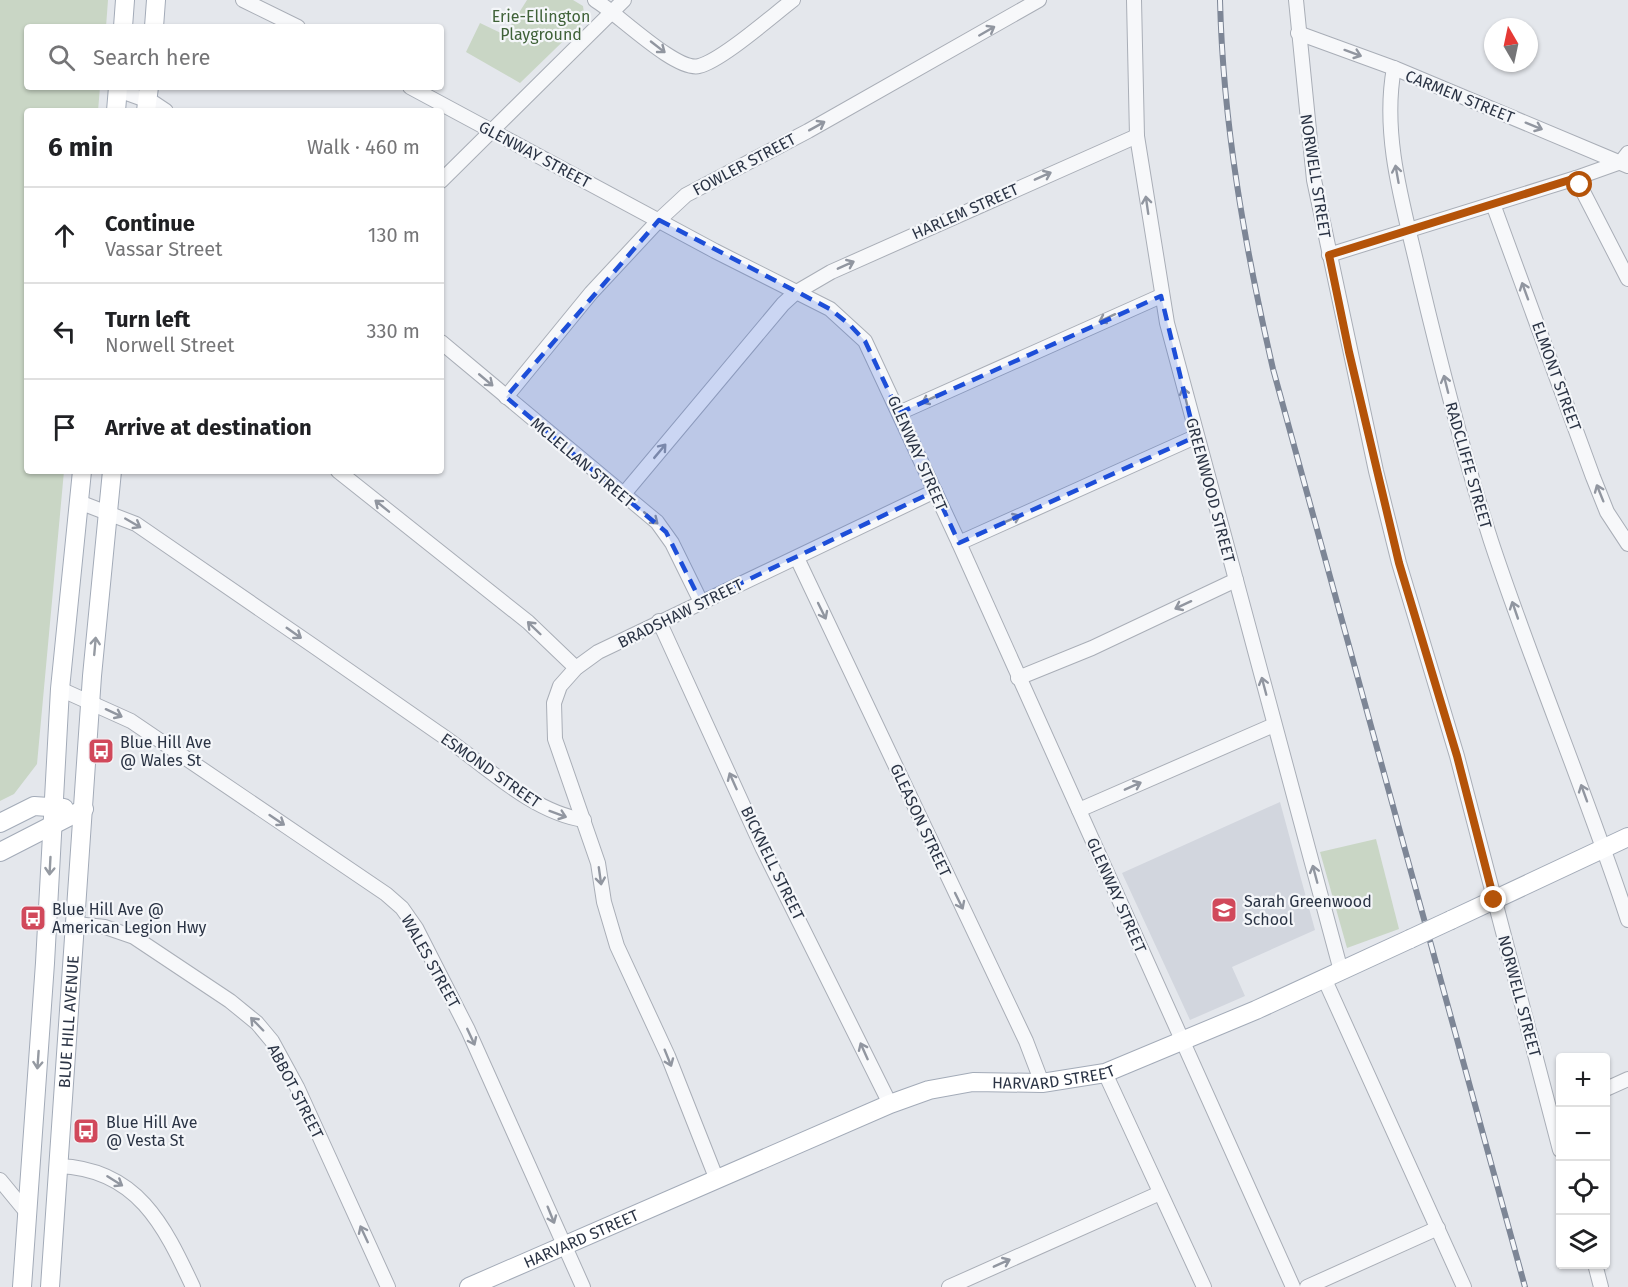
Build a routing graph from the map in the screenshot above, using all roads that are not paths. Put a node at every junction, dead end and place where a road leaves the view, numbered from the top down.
1 (125, 0) edge
2 (156, 0) edge
3 (243, 0) edge
4 (596, 0) edge
5 (624, 0) edge
6 (793, 0) edge
7 (1039, 0) edge
8 (1134, 0) edge
9 (1296, 0) edge
10 (612, 11) junction
11 (123, 24) edge
12 (154, 24) edge
13 (292, 24) edge
14 (1298, 33) junction
15 (1394, 68) junction
16 (118, 90) edge
17 (123, 90) edge
18 (416, 90) edge
19 (148, 99) edge
20 (116, 108) edge
21 (162, 108) edge
22 (491, 130) junction
23 (1137, 136) junction
24 (1626, 160) edge
25 (444, 178) edge
26 (1576, 178) junction
27 (1493, 204) junction
28 (659, 219) junction
29 (1409, 231) junction
30 (1329, 255) junction
31 (1628, 279) edge
32 (795, 293) junction
33 (1161, 296) junction
34 (444, 345) edge
35 (506, 397) junction
36 (899, 413) junction
37 (1195, 436) junction
38 (82, 474) edge
39 (112, 474) edge
40 (343, 474) edge
41 (935, 491) junction
42 (622, 495) junction
43 (79, 502) junction
44 (108, 512) junction
45 (959, 543) junction
46 (1628, 544) edge
47 (796, 558) junction
48 (1236, 580) junction
49 (701, 602) junction
50 (659, 621) junction
51 (576, 668) junction
52 (1018, 678) junction
53 (60, 689) junction
54 (91, 702) junction
55 (1274, 725) junction
56 (84, 809) junction
57 (1079, 810) junction
58 (53, 816) junction
59 (584, 820) junction
60 (0, 823) edge
61 (1628, 837) edge
62 (1604, 848) junction
63 (0, 852) edge
64 (1494, 900) junction
65 (1628, 920) edge
66 (76, 924) junction
67 (1341, 971) junction
68 (1324, 978) junction
69 (1183, 1041) junction
70 (1105, 1073) junction
71 (1628, 1079) edge
72 (1042, 1083) junction
73 (1610, 1087) edge
74 (890, 1104) junction
75 (1556, 1111) edge
76 (59, 1166) junction
77 (0, 1180) edge
78 (717, 1180) junction
79 (1160, 1193) junction
80 (28, 1214) junction
81 (1438, 1228) junction
82 (564, 1246) junction
83 (1596, 1269) edge
84 (22, 1287) edge
85 (51, 1287) edge
86 (193, 1287) edge
87 (388, 1287) edge
88 (469, 1287) edge
89 (583, 1287) edge
90 (949, 1287) edge
91 (1204, 1287) edge
92 (1293, 1287) edge
93 (1307, 1287) edge
94 (1464, 1287) edge
95 (1601, 1287) edge

1 - 11 main road
2 - 12 main road
3 - 13 street
4 - 10 street
5 - 10 street
10 -> 6 street
28 -> 7 street, FOWLER STREET
8 - 23 street, GREENWOOD STREET
9 - 14 street, NORWELL STREET
10 - 22 street
14 -> 15 street, CARMEN STREET
14 - 30 street, NORWELL STREET
15 -> 24 street, CARMEN STREET
29 -> 15 street, RADCLIFFE STREET
16 - 20 main road
17 - 19 street
18 - 22 street, GLENWAY STREET
19 - 21 street
22 - 25 street
22 - 28 street, GLENWAY STREET
32 -> 23 street, HARLEM STREET
33 -> 23 street, GREENWOOD STREET
24 - 26 street
26 - 27 street
26 - 31 street
27 - 29 street
46 -> 27 street, ELMONT STREET
28 - 32 street, GLENWAY STREET
28 - 35 street, FOWLER STREET
29 - 30 street
62 -> 29 street, RADCLIFFE STREET
30 - 64 street, NORWELL STREET
32 - 36 street, GLENWAY STREET
42 -> 32 street, HARLEM STREET
33 -> 36 street
37 -> 33 street, GREENWOOD STREET
34 -> 35 street, MCLELLAN STREET
35 - 42 street, MCLELLAN STREET
36 - 41 street, GLENWAY STREET
45 -> 37 street
37 - 48 street, GREENWOOD STREET
38 - 43 main road, BLUE HILL AVENUE
39 - 44 main road, BLUE HILL AVENUE
51 -> 40 street
41 - 45 street, GLENWAY STREET
41 - 47 street, BRADSHAW STREET
42 -> 49 street, MCLELLAN STREET
43 - 44 street, ESMOND STREET
43 - 53 main road, BLUE HILL AVENUE
54 -> 44 main road, BLUE HILL AVENUE
44 -> 59 street, ESMOND STREET
45 - 52 street, GLENWAY STREET
47 - 49 street, BRADSHAW STREET
47 -> 72 street, GLEASON STREET
48 -> 52 street
55 -> 48 street, GREENWOOD STREET
49 - 50 street, BRADSHAW STREET
50 - 51 street, BRADSHAW STREET
74 -> 50 street, BICKNELL STREET
51 - 59 street, BRADSHAW STREET
52 - 57 street, GLENWAY STREET
53 - 54 street, WALES STREET
53 - 58 main road, BLUE HILL AVENUE
54 - 56 main road, BLUE HILL AVENUE
54 -> 82 street, WALES STREET
57 -> 55 street
67 -> 55 street, GREENWOOD STREET
56 - 58 main road
56 - 66 main road, BLUE HILL AVENUE
57 - 69 street, GLENWAY STREET
58 - 60 main road
58 - 63 main road
58 -> 80 main road, BLUE HILL AVENUE
59 -> 78 street
61 - 62 main road, HARVARD STREET
62 - 64 main road, HARVARD STREET
62 - 65 street, RADCLIFFE STREET
64 - 67 main road, HARVARD STREET, bridge
64 - 75 street, NORWELL STREET
66 - 76 main road, BLUE HILL AVENUE
87 -> 66 street, ABBOT STREET
67 - 68 main road, HARVARD STREET
68 - 69 main road, HARVARD STREET
68 - 81 street
69 - 70 main road, HARVARD STREET
69 - 92 street, GLENWAY STREET
70 - 72 main road, HARVARD STREET
70 - 79 street
71 - 73 street
72 - 74 main road, HARVARD STREET
74 - 78 main road, HARVARD STREET
76 - 85 main road, BLUE HILL AVENUE
76 -> 86 street
77 - 80 street
78 - 82 main road, HARVARD STREET
90 -> 79 street
79 - 91 street
80 - 84 main road, BLUE HILL AVENUE
81 - 93 street
81 - 94 street
82 - 88 main road, HARVARD STREET
82 - 89 street, WALES STREET
83 - 95 street

